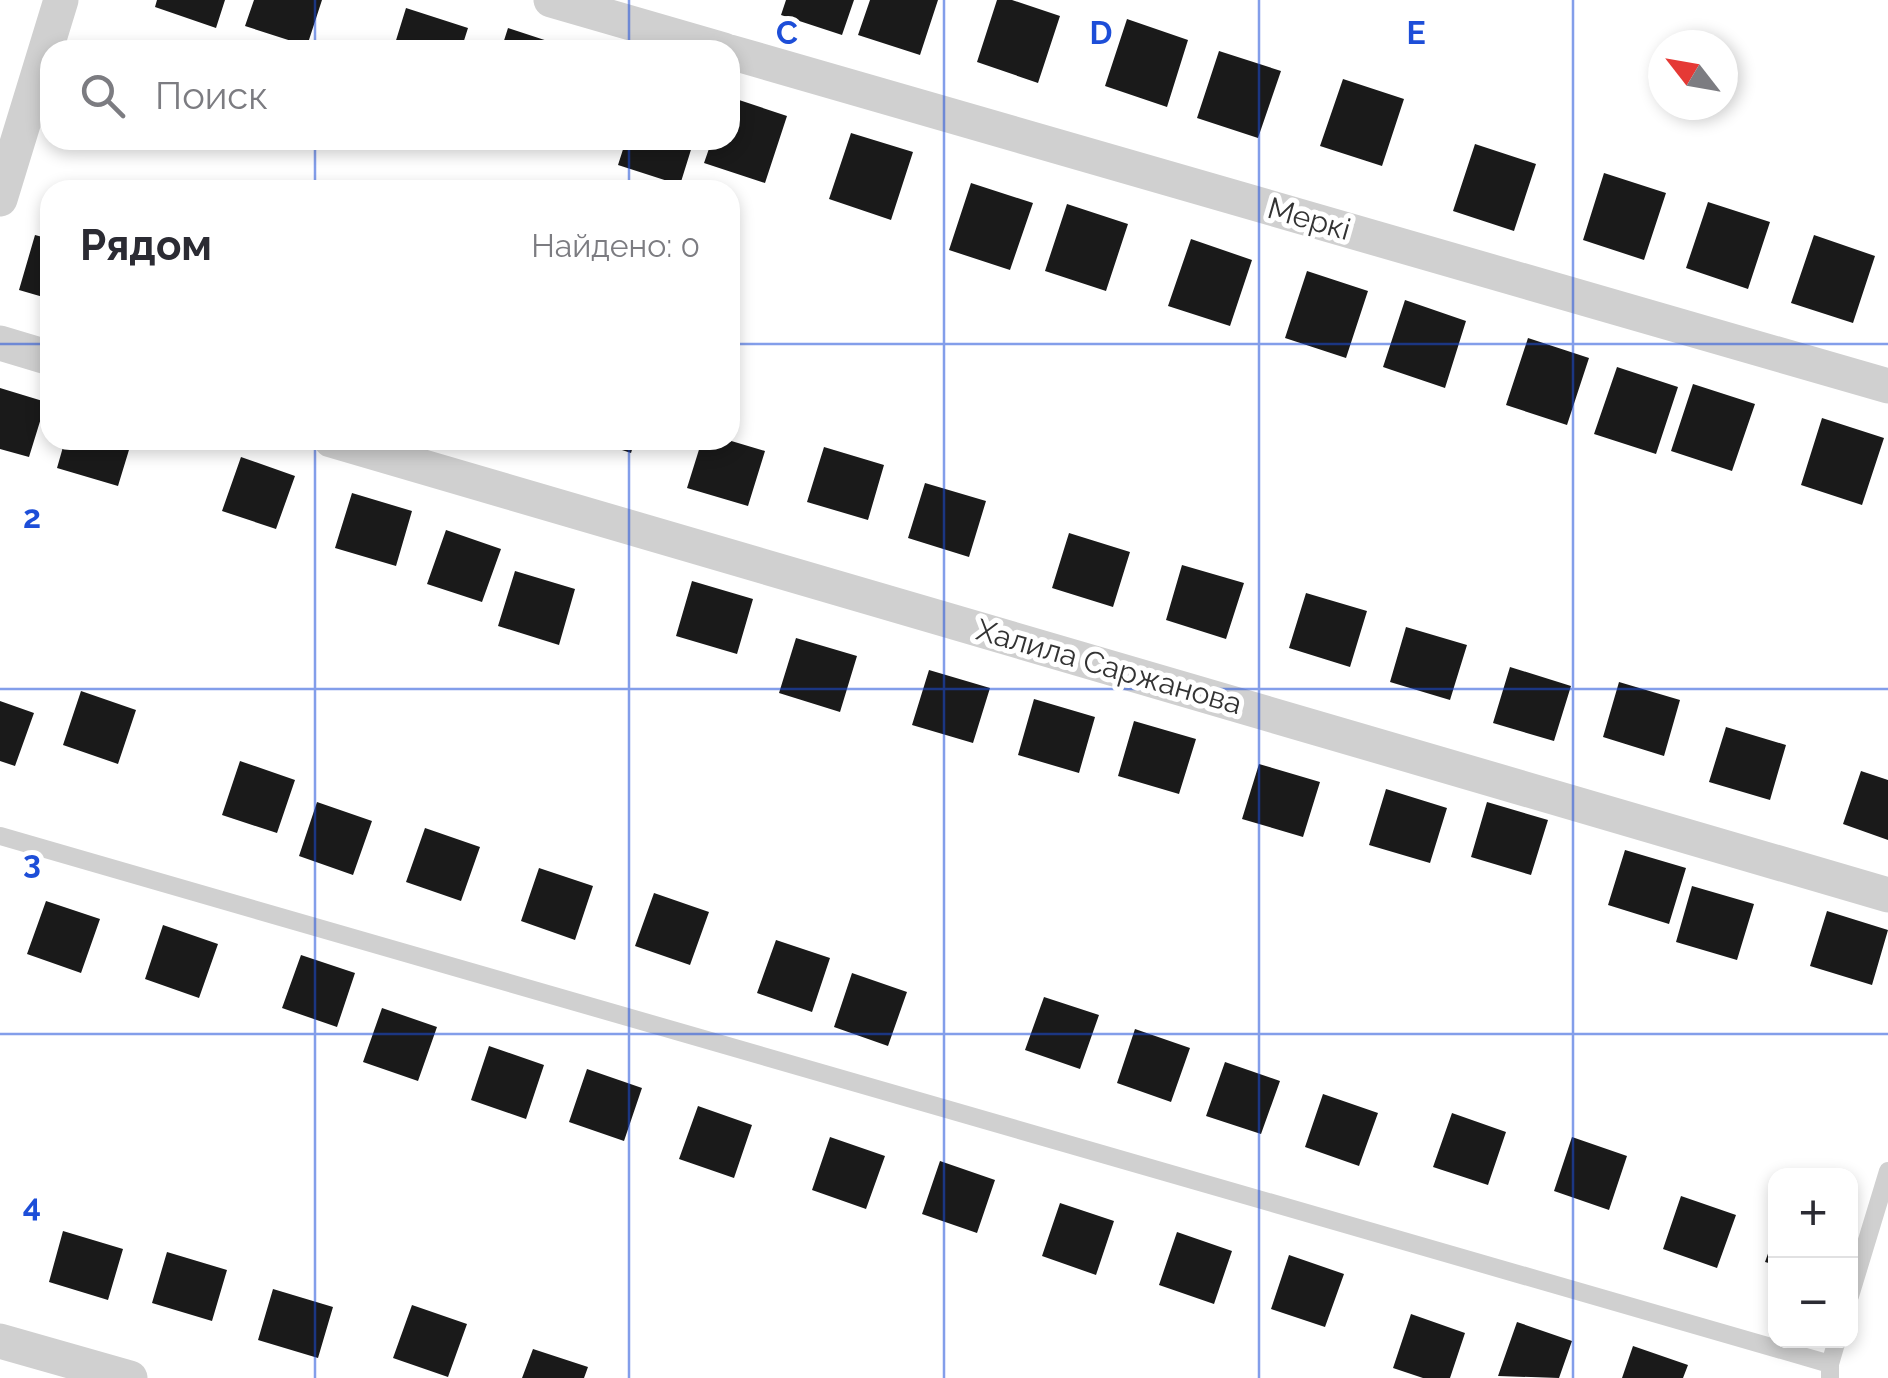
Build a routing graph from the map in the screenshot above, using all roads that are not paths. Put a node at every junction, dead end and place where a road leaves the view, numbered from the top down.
1 (61, 0) edge
2 (551, 0) edge
3 (49, 40) edge
4 (689, 40) edge
5 (740, 55) edge
6 (40, 68) edge
7 (0, 198) edge
8 (0, 343) edge
9 (40, 355) edge
10 (1888, 386) edge
11 (365, 450) edge
12 (0, 836) edge
13 (1888, 895) edge
14 (1888, 1171) edge
15 (1858, 1270) edge
16 (0, 1341) edge
17 (1830, 1371) edge
18 (130, 1378) edge

1 - 3 street
2 - 4 street, Меркі
5 - 10 street, Меркі
6 - 7 street
8 - 9 street
11 - 13 street, Халила Саржанова
12 - 17 lane
14 - 15 lane
16 - 18 street

